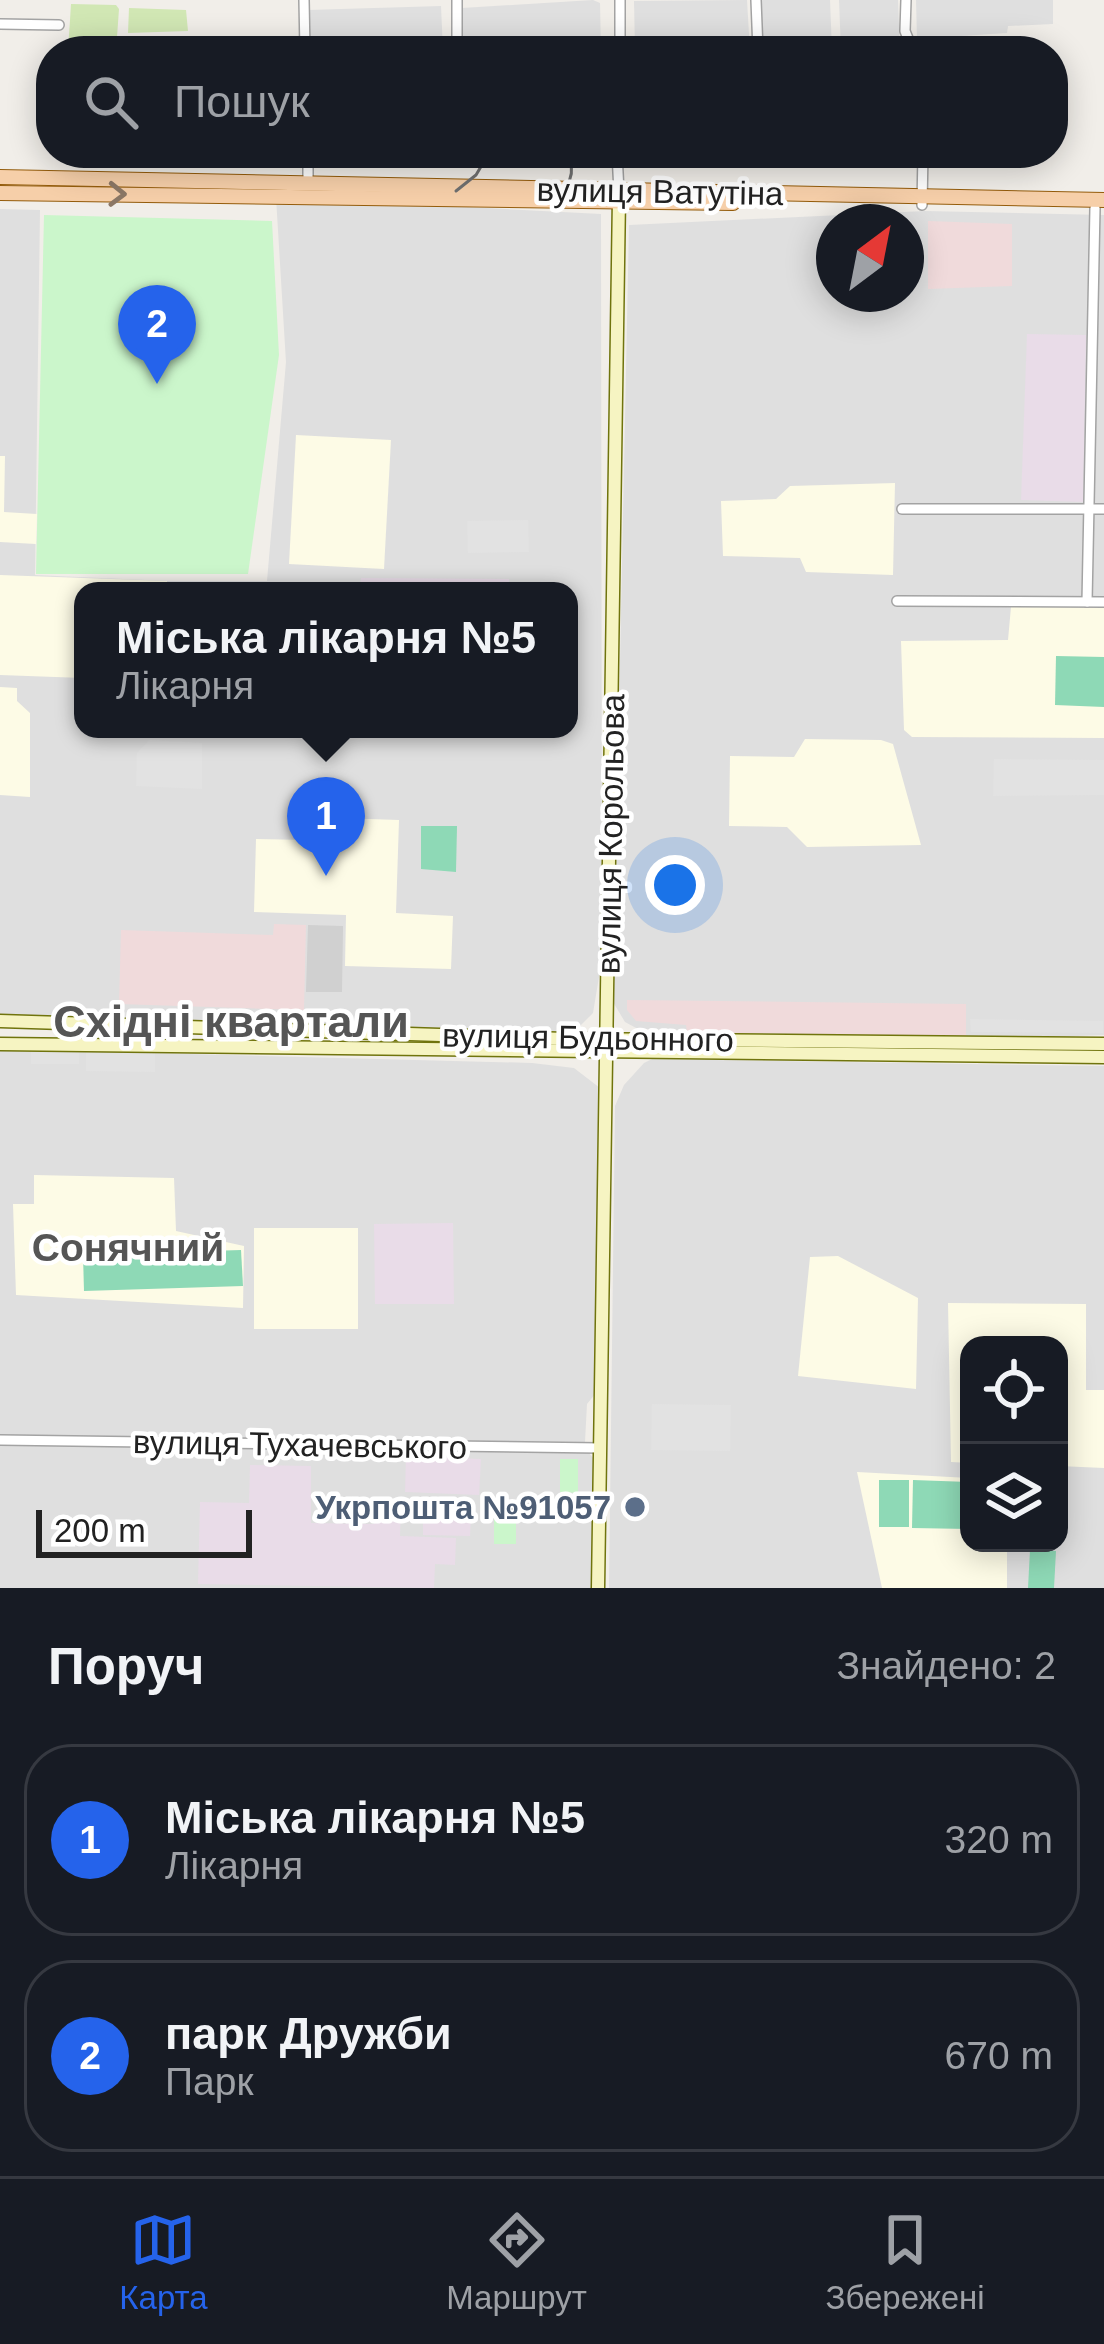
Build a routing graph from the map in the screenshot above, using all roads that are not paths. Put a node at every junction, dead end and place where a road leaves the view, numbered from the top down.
1 (304, 0) edge
2 (457, 0) edge
3 (620, 0) edge
4 (756, 0) edge
5 (906, 0) edge
6 (0, 24) edge
7 (59, 25) dead end
8 (305, 36) edge
9 (457, 36) edge
10 (620, 36) edge
11 (757, 36) edge
12 (907, 36) edge
13 (308, 168) edge
14 (618, 168) edge
15 (922, 168) edge
16 (0, 177) edge
17 (308, 182) junction
18 (0, 193) edge
19 (620, 196) junction
20 (922, 201) junction
21 (1101, 205) edge
22 (1098, 312) edge
23 (902, 509) dead end
24 (1088, 509) junction
25 (1104, 509) edge
26 (897, 601) dead end
27 (1087, 602) junction
28 (1104, 602) edge
29 (0, 1021) edge
30 (0, 1043) edge
31 (1104, 1044) edge
32 (606, 1046) junction
33 (1104, 1057) edge
34 (0, 1440) edge
35 (600, 1448) junction
36 (598, 1588) edge

1 - 8 street
2 - 9 street
3 - 10 street
4 - 11 street
5 - 12 street
6 - 7 street
13 - 17 street
14 - 19 street, вулиця Корольова
15 - 20 street
16 - 17 main road, вулиця Ватутіна
17 - 19 main road, вулиця Ватутіна
18 -> 19 main road, вулиця Ватутіна
19 - 20 main road, вулиця Ватутіна
19 - 32 main road, вулиця Корольова
20 - 21 main road, вулиця Ватутіна
21 - 22 street
22 - 24 street
23 - 24 street
24 - 25 street
24 - 27 street
26 - 27 street
27 - 28 street
29 - 32 main road, вулиця Будьонного
30 - 32 main road, вулиця Будьонного
31 - 32 main road, вулиця Будьонного
32 - 33 main road, вулиця Будьонного
32 - 35 main road, вулиця Корольова
34 - 35 street, вулиця Тухачевського
35 - 36 main road, вулиця Корольова

